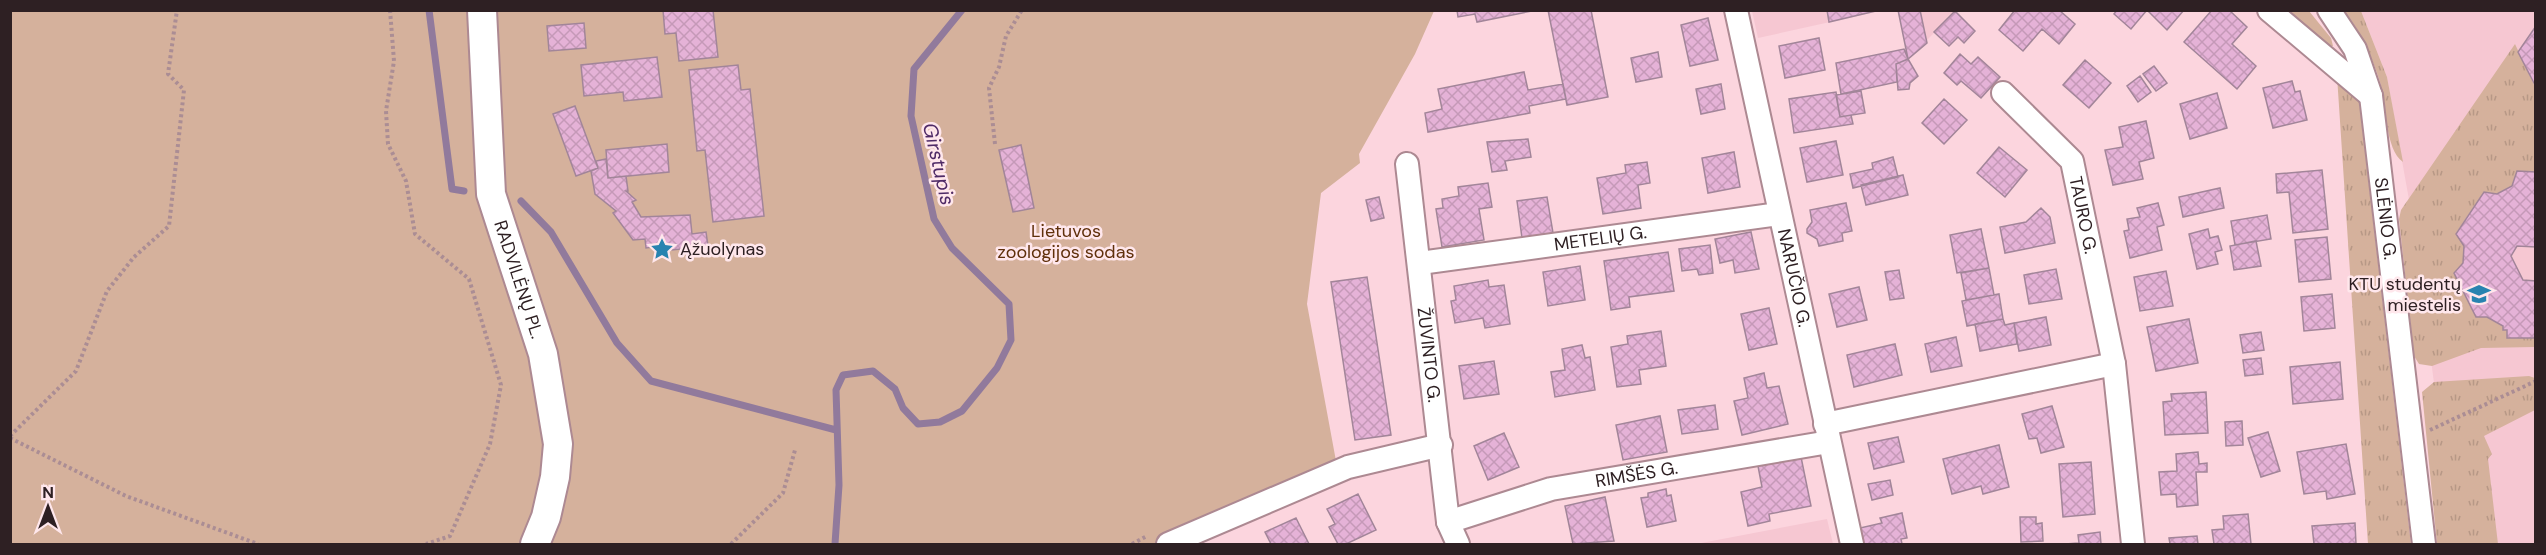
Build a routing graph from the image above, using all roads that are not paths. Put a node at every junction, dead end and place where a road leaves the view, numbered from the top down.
1 (482, 10) edge
2 (1736, 10) edge
3 (2269, 10) edge
4 (2329, 10) edge
5 (2003, 93) dead end
6 (2371, 96) junction
7 (1407, 164) dead end
8 (1779, 214) junction
9 (1420, 263) junction
10 (2114, 364) junction
11 (1827, 433) junction
12 (1441, 445) junction
13 (1448, 522) junction
14 (1159, 540) edge
15 (535, 544) edge
16 (1458, 544) edge
17 (1852, 544) edge
18 (2133, 544) edge
19 (2424, 544) edge

1 - 15 street, RADVILĖNŲ PL.
2 - 8 street, NARUČIO G.
3 - 6 street
4 - 6 street, SLĖNIO G.
5 - 10 street, TAURO G.
6 - 19 street, SLĖNIO G.
7 - 9 street, ŽUVINTO G.
8 - 9 street, METELIŲ G.
8 - 11 street, NARUČIO G.
9 - 12 street, ŽUVINTO G.
10 - 11 street
10 - 18 street, TAURO G.
11 - 13 street, RIMŠĖS G.
11 - 17 street, NARUČIO G.
12 - 13 street, ŽUVINTO G.
12 - 14 street
13 - 16 street, ŽUVINTO G.

